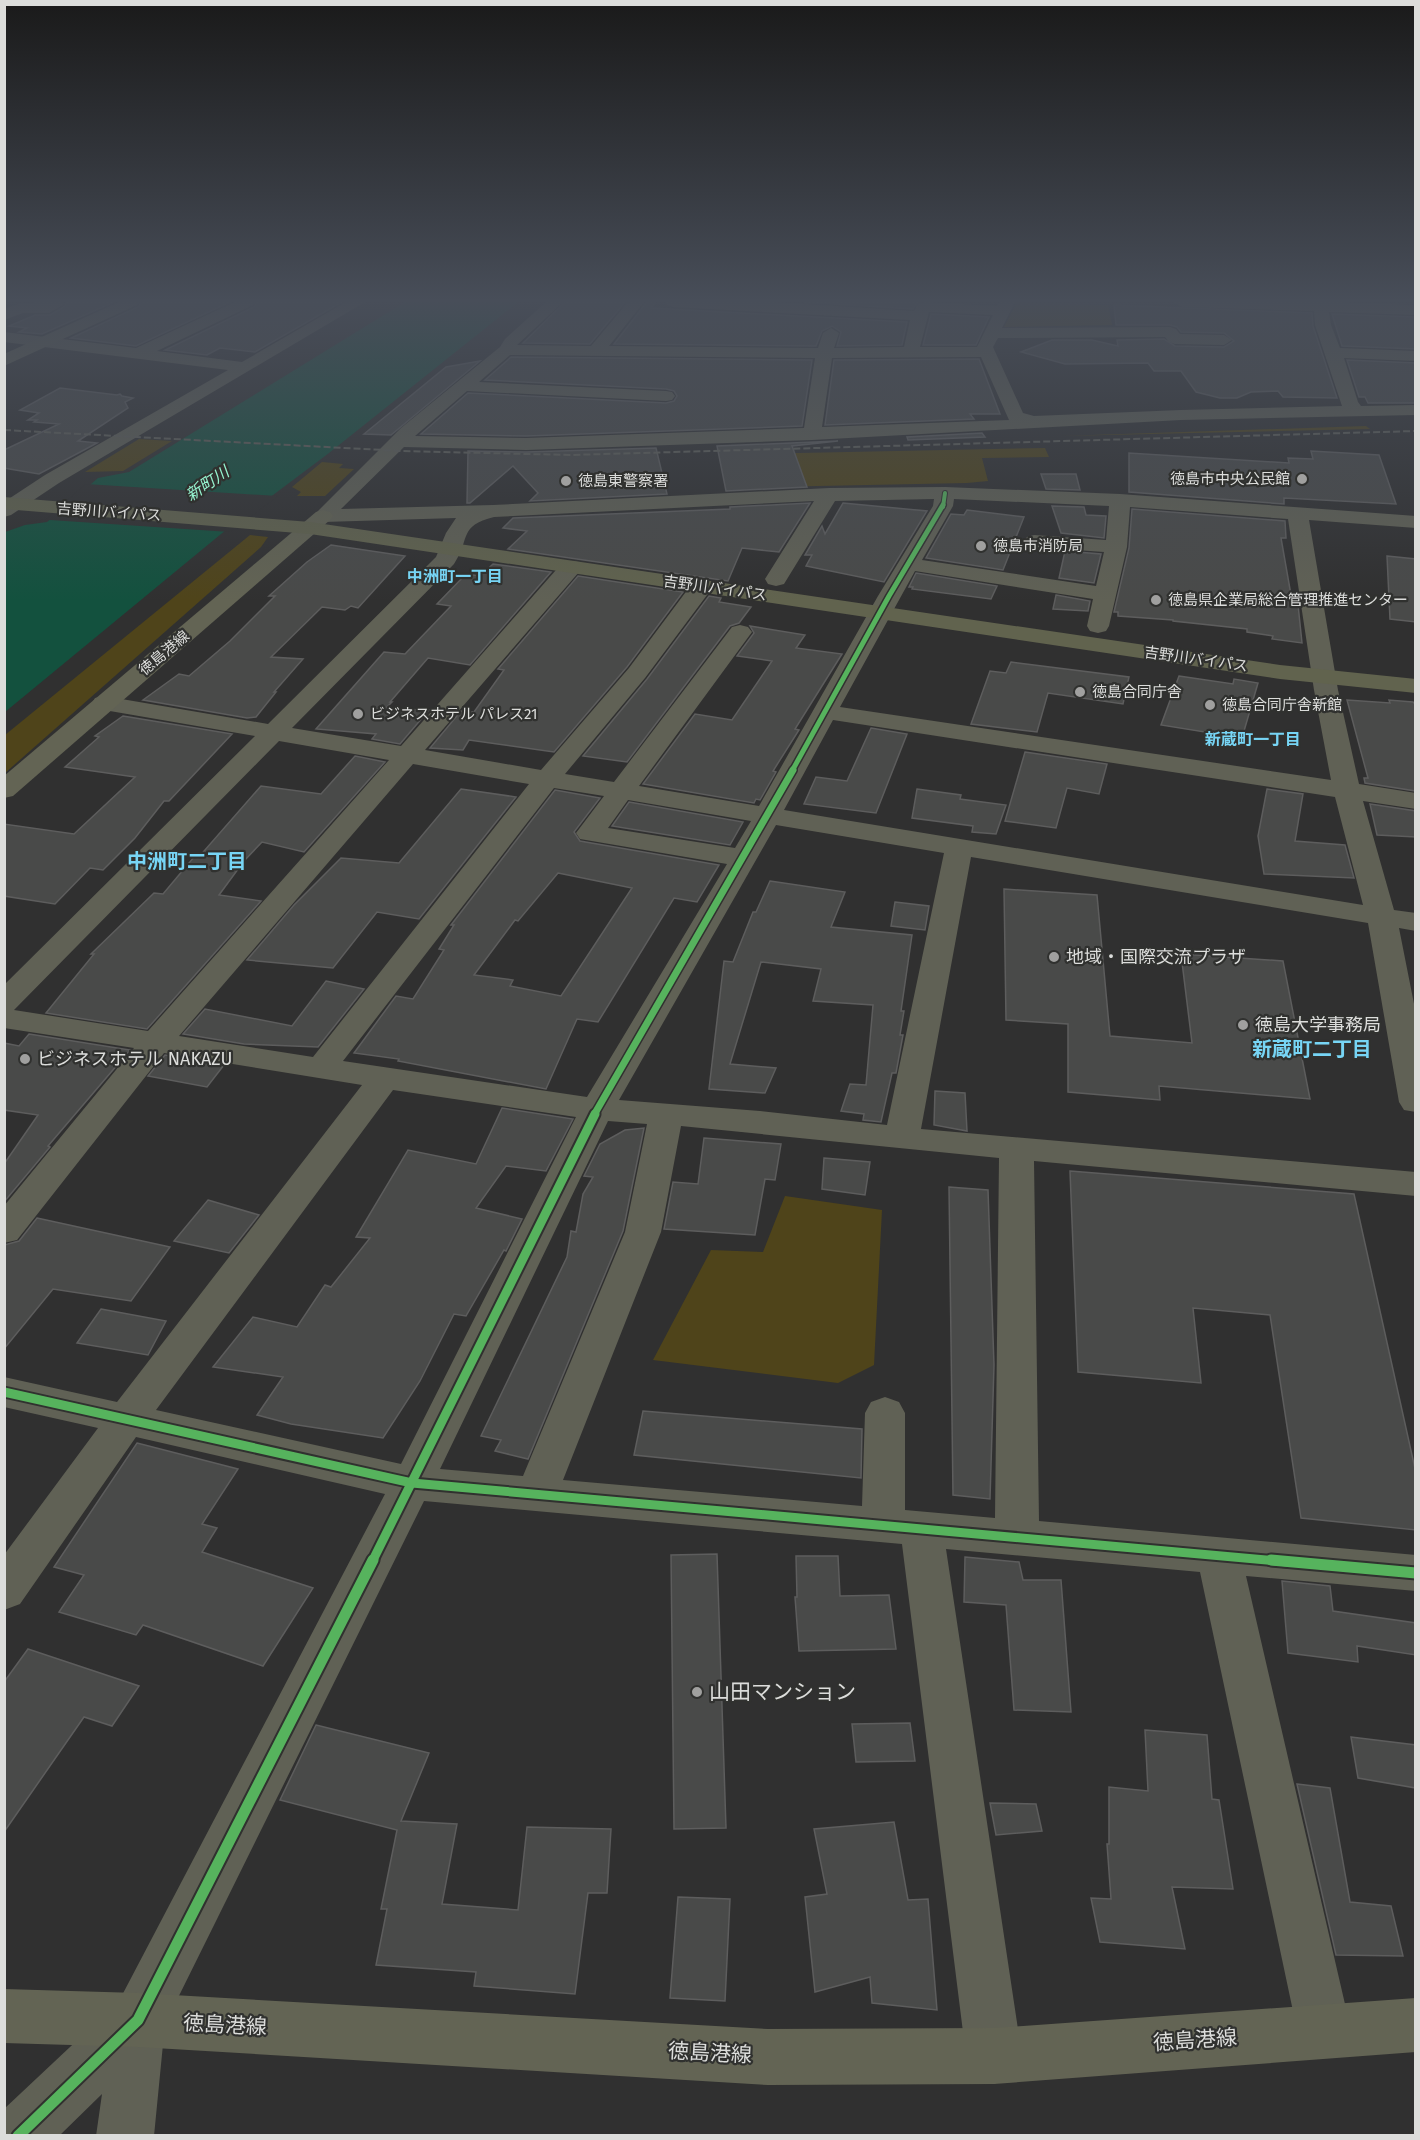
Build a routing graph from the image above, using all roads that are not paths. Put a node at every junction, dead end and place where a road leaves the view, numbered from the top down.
1 (186, 402) edge
2 (443, 402) edge
3 (668, 402) edge
4 (817, 402) edge
5 (1010, 402) edge
6 (1349, 402) edge
7 (1416, 410) edge
8 (1356, 411) junction
9 (1032, 422) junction
10 (812, 434) junction
11 (660, 440) junction
12 (401, 441) junction
13 (4, 486) edge
14 (36, 490) junction
15 (829, 494) junction
16 (945, 494) junction
17 (1120, 500) junction
18 (8, 507) edge
19 (493, 511) junction
20 (1297, 512) junction
21 (316, 522) junction
22 (1416, 522) edge
23 (452, 541) junction
24 (1034, 541) dead end
25 (1116, 547) junction
26 (908, 564) junction
27 (572, 567) junction
28 (776, 579) junction
29 (702, 586) junction
30 (1106, 594) junction
31 (885, 604) junction
32 (1098, 626) junction
33 (740, 632) dead end
34 (1322, 667) junction
35 (1416, 669) edge
36 (1416, 686) edge
37 (104, 703) junction
38 (827, 712) junction
39 (274, 731) junction
40 (408, 755) junction
41 (547, 779) junction
42 (4, 790) edge
43 (621, 792) junction
44 (1347, 792) junction
45 (1416, 801) edge
46 (768, 815) junction
47 (959, 847) junction
48 (744, 858) junction
49 (1380, 917) junction
50 (1416, 922) edge
51 (4, 1003) edge
52 (4, 1018) edge
53 (157, 1041) junction
54 (321, 1068) junction
55 (384, 1078) junction
56 (1416, 1102) edge
57 (597, 1109) junction
58 (666, 1114) junction
59 (902, 1138) junction
60 (1016, 1148) junction
61 (1416, 1184) edge
62 (4, 1231) edge
63 (4, 1392) edge
64 (885, 1413) dead end
65 (127, 1419) junction
66 (412, 1483) junction
67 (536, 1495) junction
68 (902, 1528) junction
69 (1017, 1538) junction
70 (1218, 1556) junction
71 (1416, 1573) edge
72 (4, 1591) edge
73 (4, 2016) edge
74 (138, 2020) junction
75 (1416, 2025) edge
76 (1324, 2030) junction
77 (994, 2056) junction
78 (22, 2130) edge
79 (125, 2135) edge

1 - 14 street
2 - 12 street
3 - 11 street
4 - 10 street
5 - 9 street
6 - 8 street
7 - 8 street
8 - 9 street
9 - 10 street
10 - 11 street
11 - 12 street
12 - 21 street
13 - 14 highway, 吉野川バイパス
14 - 18 street
14 - 21 highway, 吉野川バイパス
15 - 16 street
15 - 19 street
15 - 28 street
16 - 17 street
16 - 26 street
17 - 20 street
17 - 25 street
18 - 21 highway, 吉野川バイパス
19 - 21 street
19 - 23 street
20 - 22 street
20 - 34 street
21 - 23 highway, 吉野川バイパス
21 - 37 main road, 徳島港線
23 - 27 highway, 吉野川バイパス
23 - 28 highway, 吉野川バイパス
23 - 39 street
24 - 25 street
25 - 30 street
26 - 30 street
26 - 31 street
27 - 29 highway, 吉野川バイパス
27 - 40 street
28 - 31 highway, 吉野川バイパス
29 - 31 highway, 吉野川バイパス
29 - 41 street
30 - 32 street
31 - 32 highway, 吉野川バイパス
31 - 34 highway, 吉野川バイパス
31 - 38 street
32 - 34 highway, 吉野川バイパス
33 - 43 street
34 - 35 highway, 吉野川バイパス
34 - 36 highway, 吉野川バイパス
34 - 44 street
37 - 39 street
37 - 42 main road, 徳島港線
38 - 44 street
38 - 46 street
39 - 40 street
39 - 51 street
40 - 41 street
40 - 53 street
41 - 43 street
41 - 54 street
43 - 46 street
43 - 48 street
44 - 45 street
44 - 49 street
46 - 47 street
46 - 48 street
47 - 49 street
47 - 59 street
48 - 57 street
49 - 50 street
49 - 56 street
52 - 53 street
53 - 54 street
53 - 62 street
54 - 55 street
55 - 57 street
55 - 65 street
57 - 58 street
57 - 66 street
58 - 59 street
58 - 67 street
59 - 60 street
60 - 61 street
60 - 69 street
63 - 65 street
64 - 68 street
65 - 66 street
65 - 72 street
66 - 67 street
66 - 74 street
67 - 68 street
68 - 69 street
68 - 77 street
69 - 70 street
70 - 71 street
70 - 76 street
73 - 74 main road, 徳島港線
74 - 77 main road, 徳島港線
74 - 78 street
74 - 79 street
75 - 76 main road, 徳島港線
76 - 77 main road, 徳島港線

